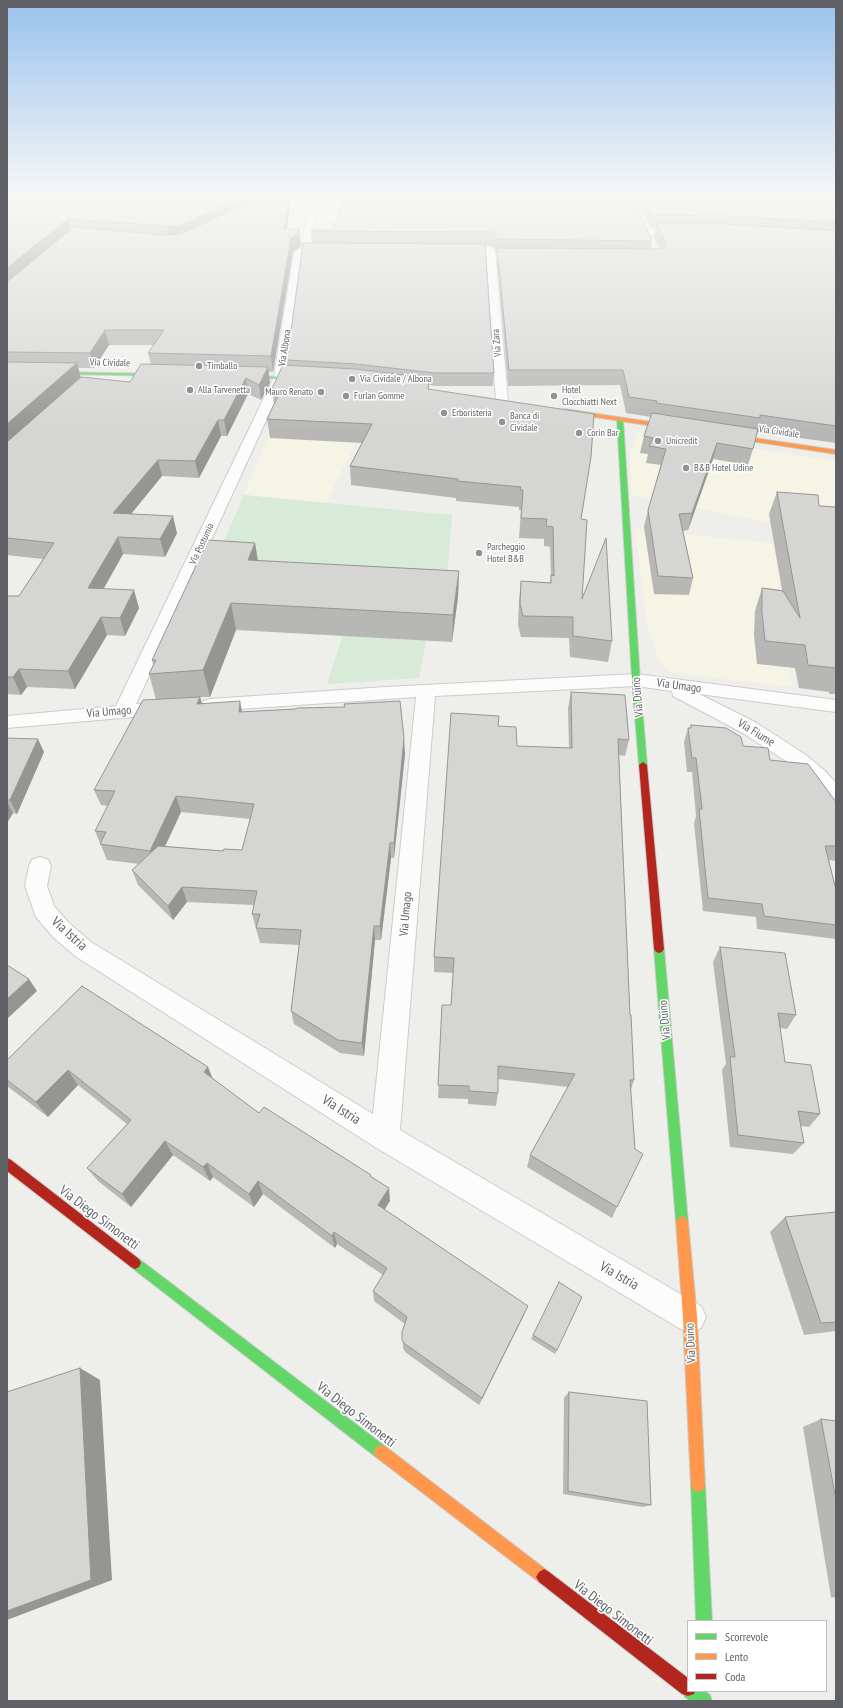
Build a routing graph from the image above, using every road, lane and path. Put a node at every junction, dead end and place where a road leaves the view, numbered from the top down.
1 (296, 273) edge
2 (495, 273) edge
3 (7, 372) edge
4 (75, 374) junction
5 (96, 374) junction
6 (176, 375) edge
7 (7, 376) edge
8 (232, 376) edge
9 (280, 377) junction
10 (315, 379) edge
11 (83, 387) edge
12 (502, 401) edge
13 (556, 410) edge
14 (620, 420) junction
15 (690, 430) edge
16 (720, 435) edge
17 (836, 452) edge
18 (636, 680) junction
19 (662, 684) junction
20 (426, 691) junction
21 (836, 706) edge
22 (124, 710) junction
23 (7, 722) edge
24 (836, 801) edge
25 (40, 866) dead end
26 (385, 1137) junction
27 (7, 1164) edge
28 (690, 1317) junction
29 (704, 1620) edge
30 (687, 1687) edge
31 (692, 1692) edge
32 (704, 1701) edge

1 - 9 street, Via Albona
2 - 12 street, Via Zara
3 - 4 main road, Via Cividale
4 - 5 main road, Via Cividale
4 - 7 main road, Via Cividale
5 - 6 main road, Via Cividale
5 - 11 street
8 - 9 main road
9 - 10 main road
9 - 22 street, Via Postumia
13 - 14 main road
14 - 15 main road
14 - 18 main road, Via Duino
16 - 17 main road, Via Cividale
18 - 19 street, Via Umago
18 - 20 street, Via Umago
18 - 28 main road, Via Duino
19 - 21 street, Via Umago
19 - 24 street, Via Fiume
20 - 22 street, Via Umago
20 - 26 street, Via Umago
22 - 23 street, Via Umago
25 - 26 street, Via Istria
26 - 28 street, Via Istria
27 - 30 main road, Via Diego Simonetti
28 - 29 main road, Via Duino
31 - 32 main road

